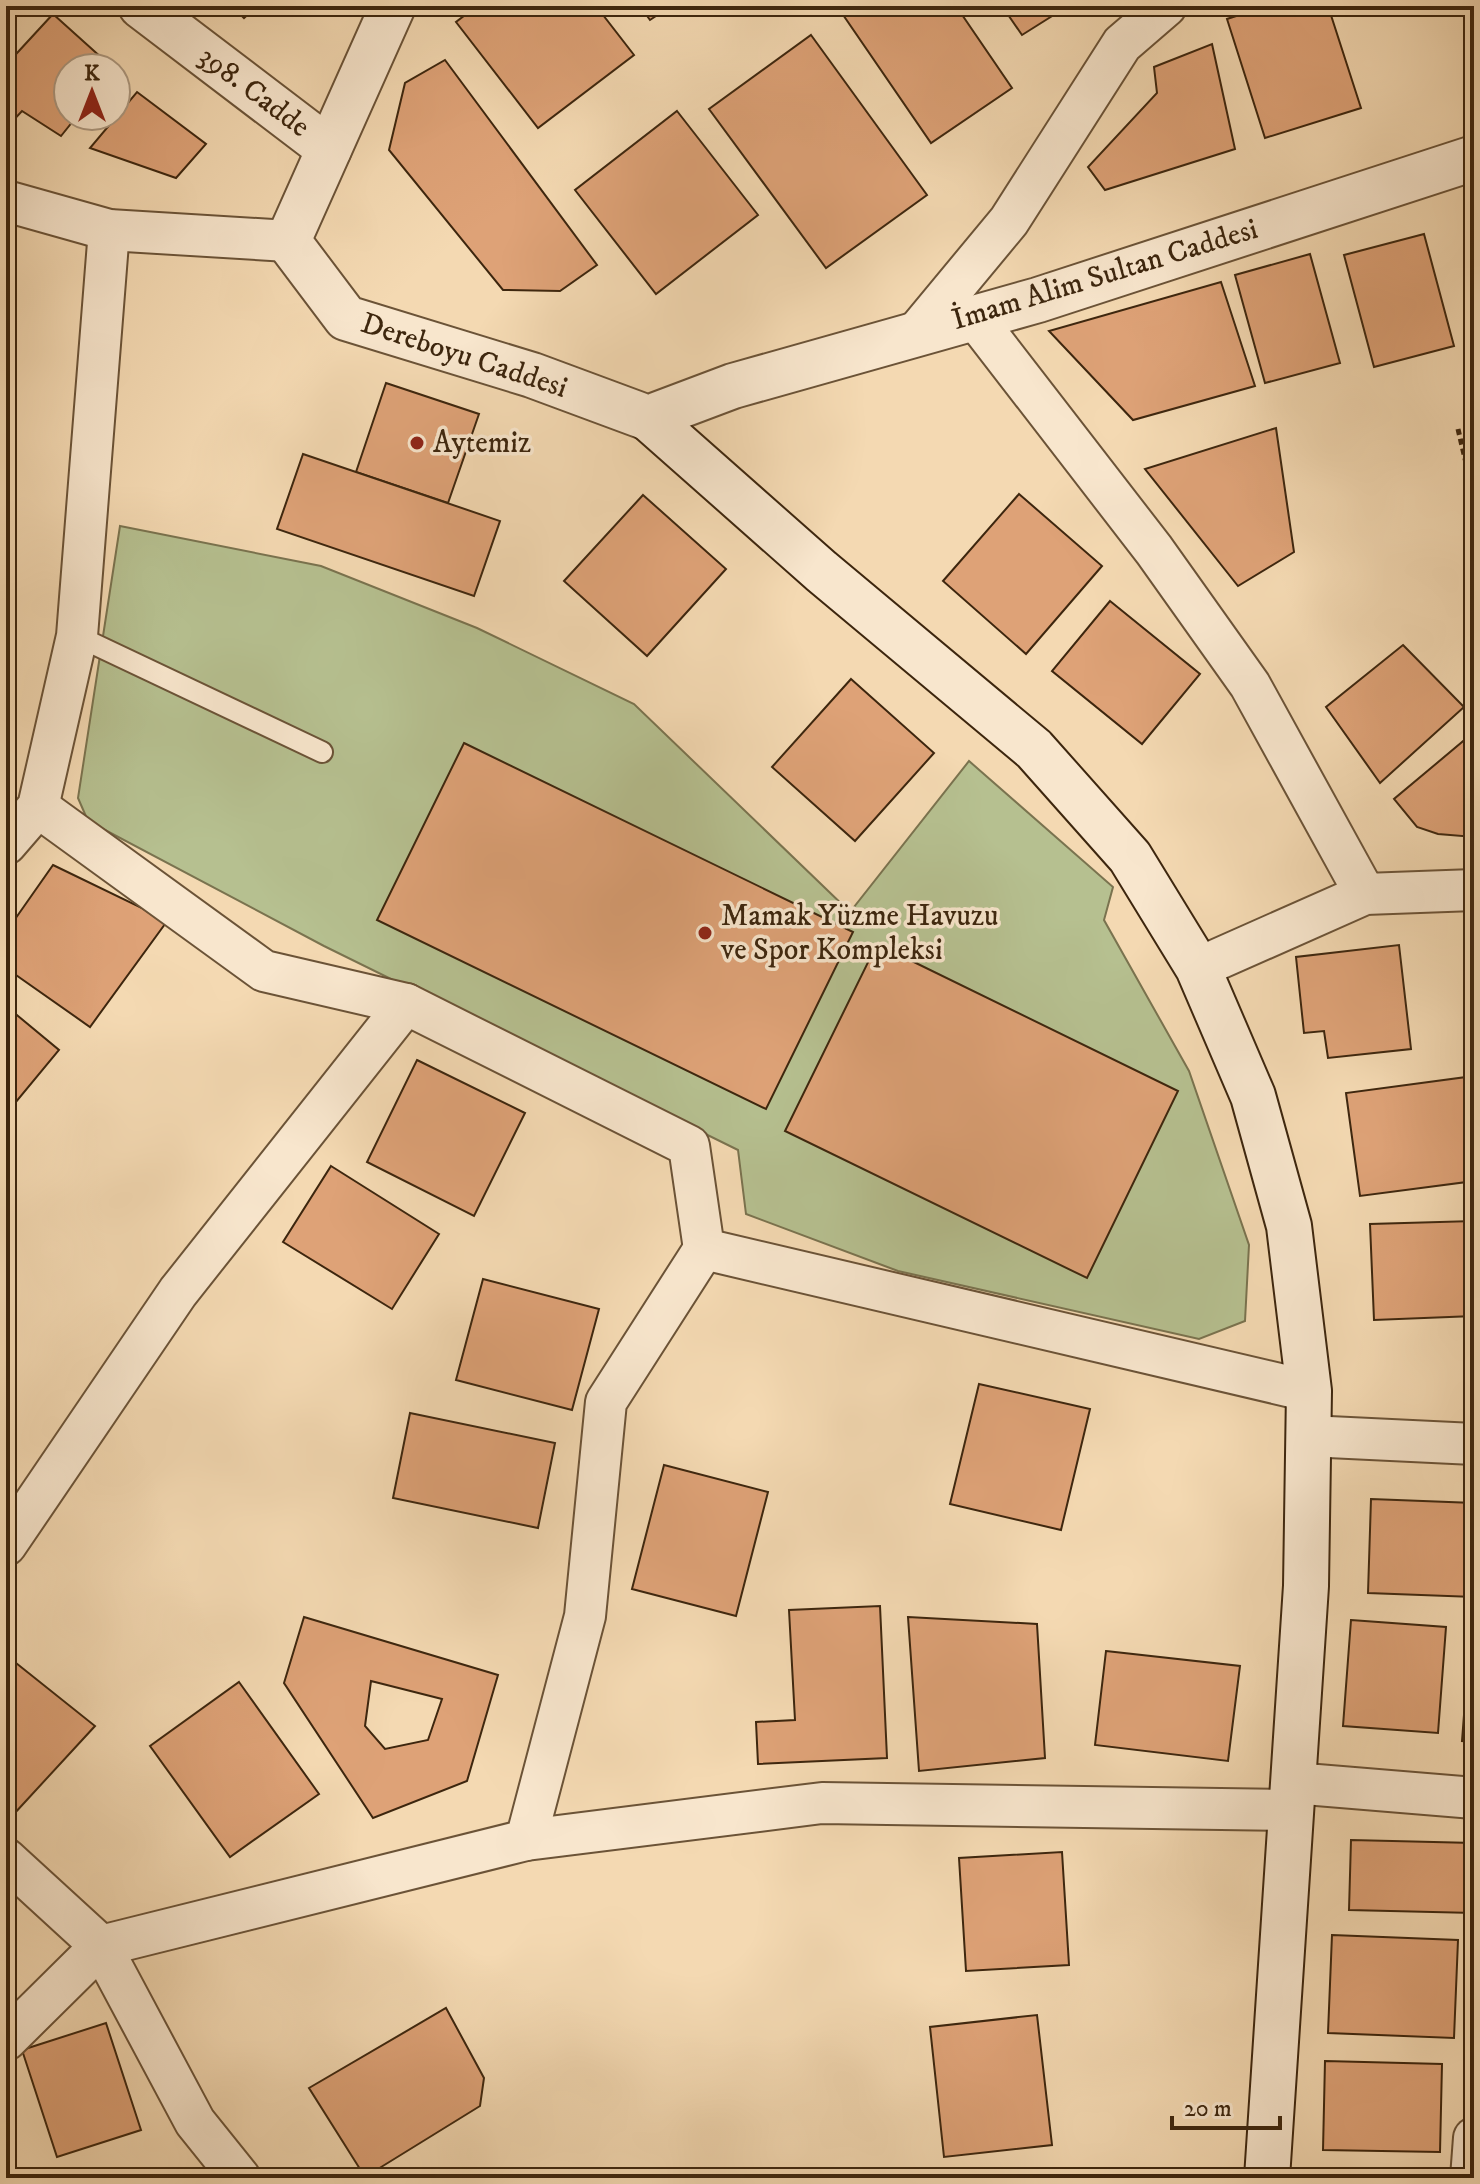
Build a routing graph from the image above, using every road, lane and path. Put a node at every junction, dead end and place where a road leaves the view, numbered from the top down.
1 (141, 6) edge
2 (393, 6) edge
3 (1166, 6) edge
4 (329, 149) junction
5 (1474, 158) edge
6 (6, 201) edge
7 (109, 230) junction
8 (288, 241) junction
9 (974, 317) junction
10 (917, 332) junction
11 (648, 418) junction
12 (1458, 429) dead end
13 (1474, 470) edge
14 (77, 636) junction
15 (322, 752) dead end
16 (38, 807) junction
17 (6, 844) edge
18 (1474, 890) edge
19 (1365, 894) junction
20 (1198, 968) junction
21 (406, 1004) junction
22 (704, 1249) junction
23 (1309, 1391) junction
24 (1308, 1436) junction
25 (1474, 1444) edge
26 (6, 1545) edge
27 (1292, 1796) junction
28 (1474, 1798) edge
29 (526, 1840) junction
30 (6, 1859) edge
31 (101, 1946) junction
32 (6, 2040) edge
33 (1474, 2138) edge
34 (240, 2178) edge
35 (1267, 2178) edge
36 (1471, 2178) edge

1 - 4 main road, 398. Cadde
2 - 4 main road
3 - 10 street
4 - 8 main road
5 - 9 main road, İmam Alim Sultan Caddesi
6 - 7 street
7 - 8 street
7 - 14 street
8 - 11 main road, Dereboyu Caddesi
9 - 10 main road, İmam Alim Sultan Caddesi
9 - 19 street
10 - 11 main road, İmam Alim Sultan Caddesi
11 - 20 main road
12 - 13 path
14 - 15 lane
14 - 16 street
16 - 17 street
16 - 21 street
18 - 19 street
19 - 20 street
20 - 23 main road
21 - 22 street
21 - 26 street
22 - 23 street
22 - 29 street
23 - 24 main road
24 - 25 street
24 - 27 main road
27 - 28 street
27 - 29 street
27 - 35 main road
29 - 31 street
30 - 31 street
31 - 32 street
31 - 34 street
33 - 36 street

